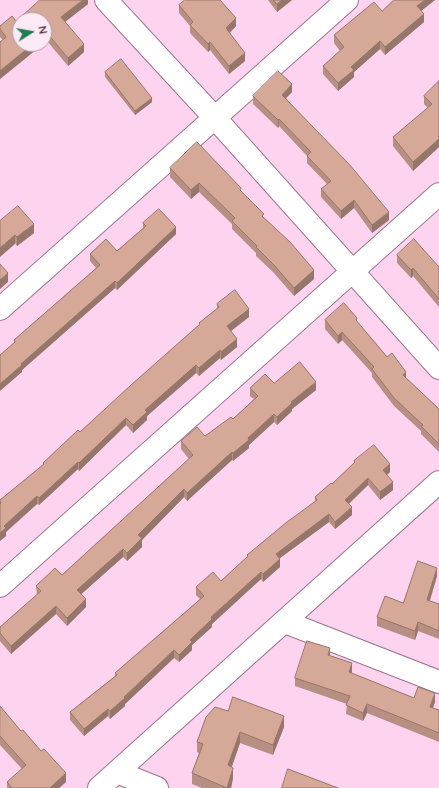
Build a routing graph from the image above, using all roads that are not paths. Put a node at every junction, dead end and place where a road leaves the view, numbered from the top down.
1 (106, 0) edge
2 (347, 0) edge
3 (215, 118) junction
4 (439, 194) edge
5 (353, 271) junction
6 (0, 309) edge
7 (439, 368) edge
8 (439, 482) edge
9 (0, 586) edge
10 (285, 622) junction
11 (439, 682) edge
12 (117, 772) junction
13 (99, 788) edge
14 (157, 788) edge

1 - 3 street
2 - 3 street
3 - 5 street
3 - 6 street
4 - 5 street
5 - 7 street
5 - 9 street
8 - 10 street
10 - 11 street
10 - 12 street
12 - 13 street
12 - 14 street

